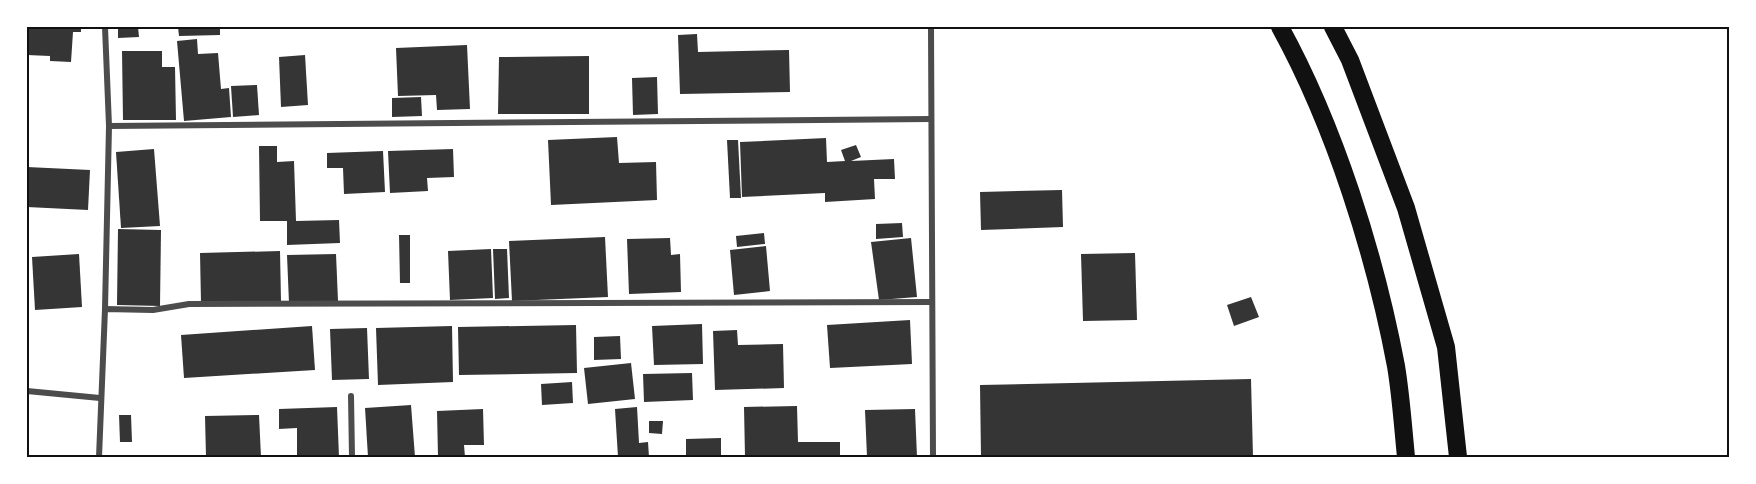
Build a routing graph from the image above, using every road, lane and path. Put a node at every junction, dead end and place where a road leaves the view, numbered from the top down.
1 (105, 27) edge
2 (931, 27) edge
3 (1280, 27) edge
4 (1333, 27) edge
5 (931, 119) junction
6 (109, 126) junction
7 (932, 302) junction
8 (105, 309) junction
9 (27, 391) edge
10 (351, 396) dead end
11 (100, 398) junction
12 (99, 457) edge
13 (352, 457) edge
14 (933, 457) edge
15 (1406, 457) edge
16 (1458, 457) edge

1 - 6 street
2 - 5 street
3 - 15 highway
4 - 16 highway
5 - 6 street
5 - 7 street
6 - 8 street
7 - 8 street
7 - 14 street
8 - 11 street
9 - 11 street
10 - 13 street
11 - 12 street

